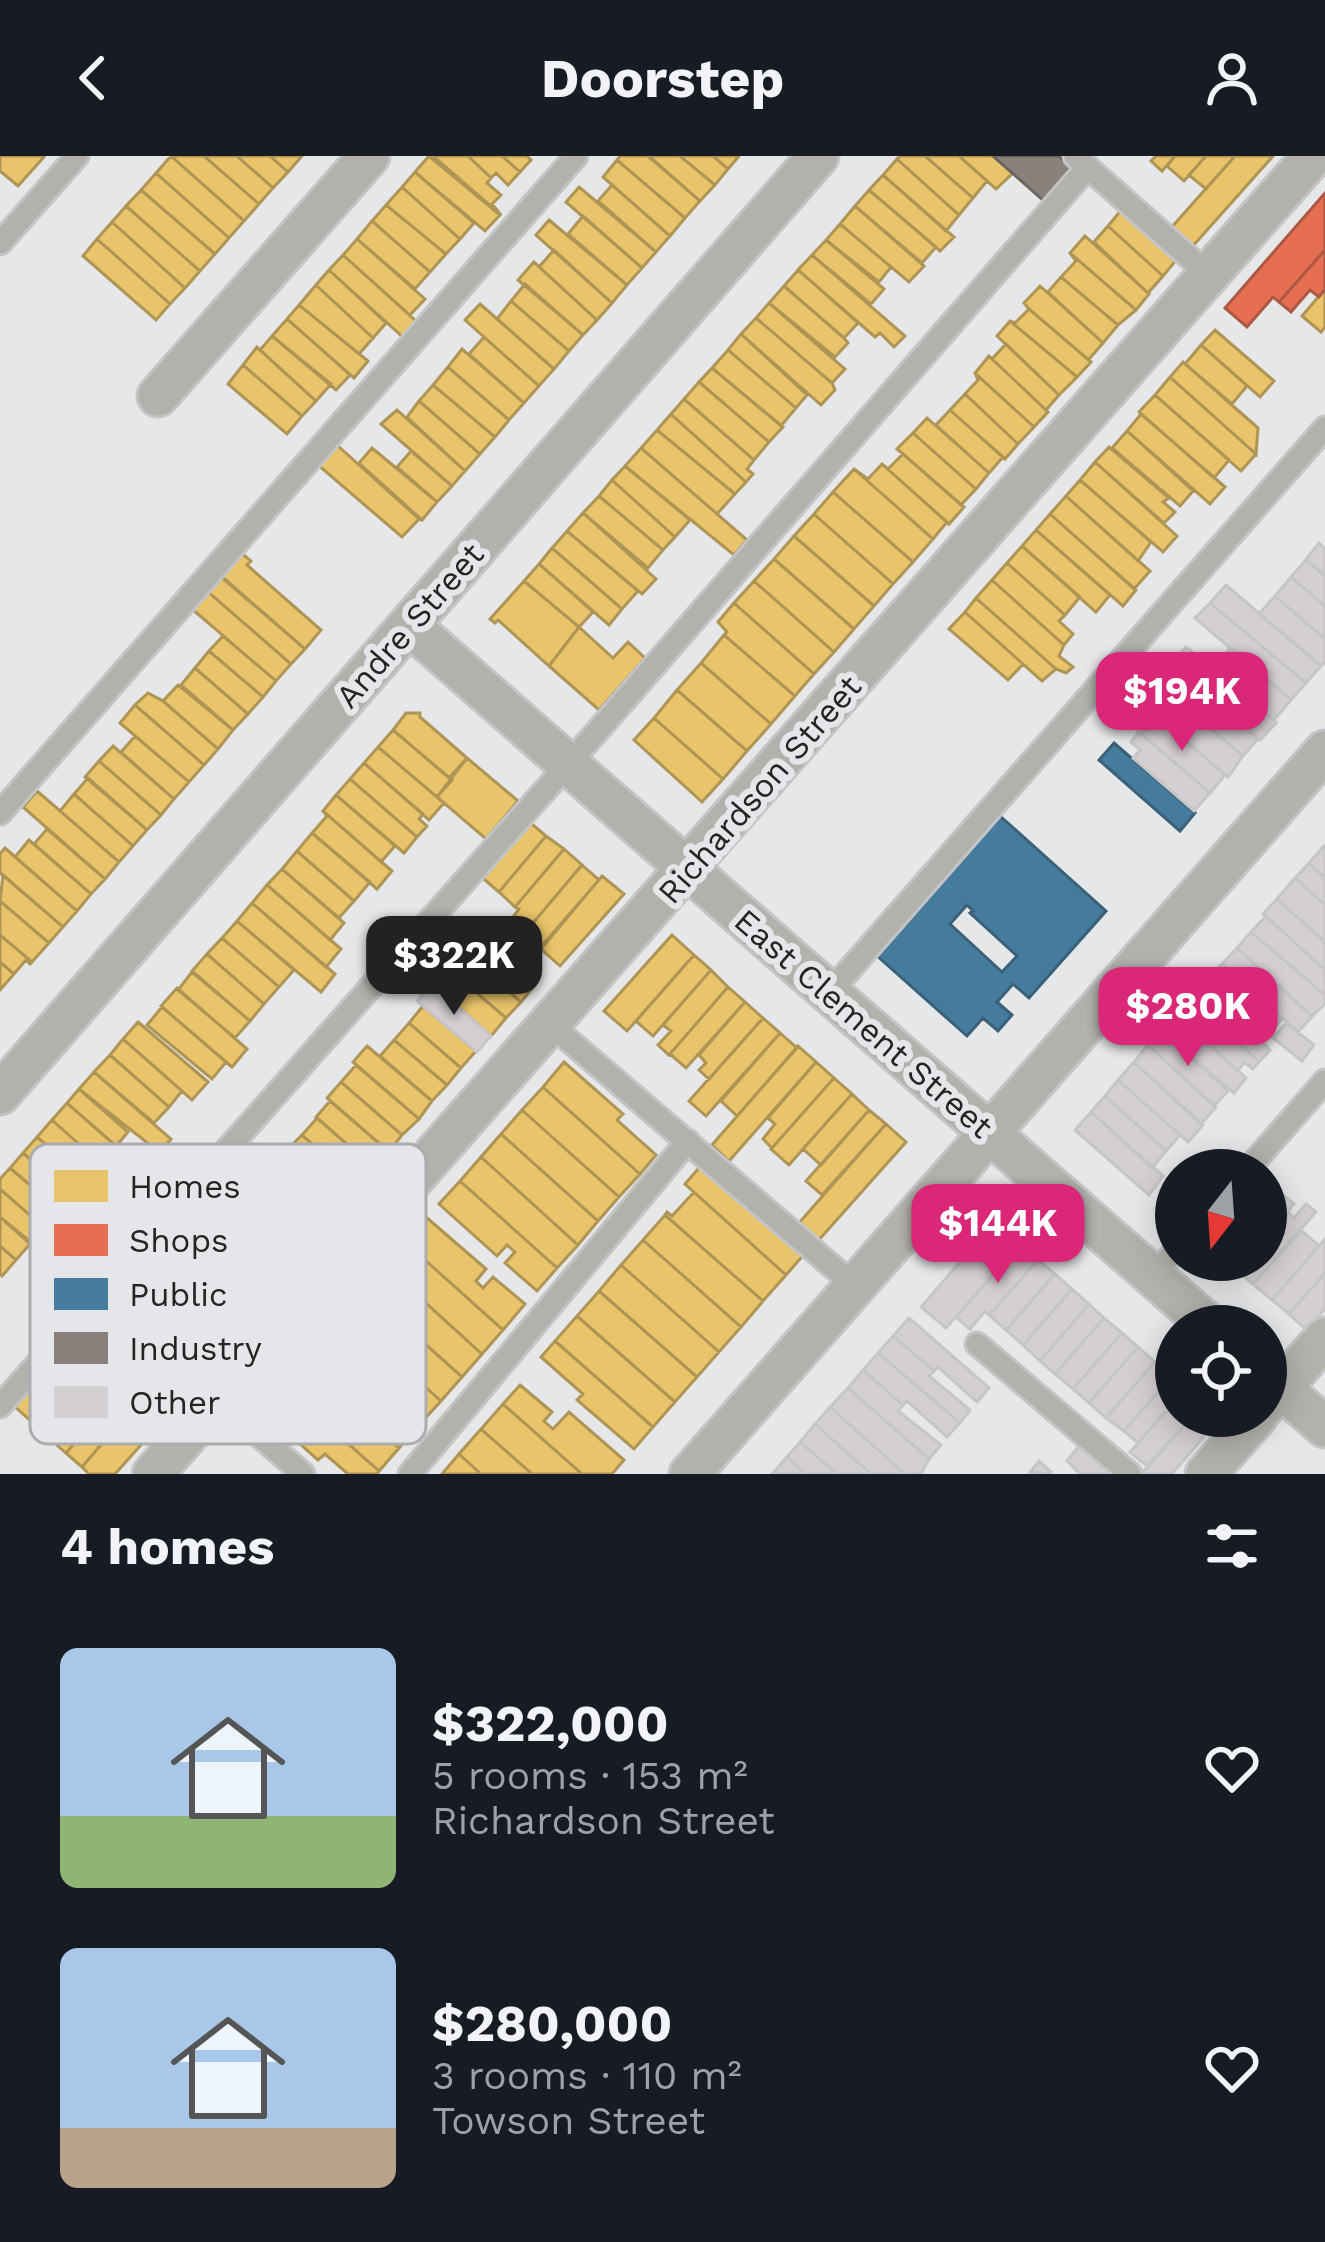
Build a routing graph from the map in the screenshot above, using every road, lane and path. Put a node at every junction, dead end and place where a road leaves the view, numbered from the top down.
1 (77, 156) edge
2 (369, 156) edge
3 (576, 156) edge
4 (818, 156) edge
5 (1313, 156) edge
6 (1081, 161) edge
7 (0, 243) edge
8 (1209, 275) junction
9 (158, 396) dead end
10 (1325, 428) edge
11 (409, 625) junction
12 (1325, 751) edge
13 (567, 763) junction
14 (0, 813) edge
15 (688, 870) junction
16 (830, 993) junction
17 (551, 1025) junction
18 (1325, 1081) edge
19 (0, 1094) edge
20 (989, 1133) junction
21 (688, 1142) junction
22 (232, 1144) edge
23 (1265, 1149) edge
24 (426, 1166) edge
25 (1155, 1256) edge
26 (855, 1286) junction
27 (1325, 1339) edge
28 (977, 1344) dead end
29 (30, 1372) edge
30 (1287, 1377) edge
31 (0, 1406) edge
32 (1287, 1406) edge
33 (1325, 1427) edge
34 (1235, 1437) edge
35 (179, 1444) edge
36 (269, 1444) edge
37 (153, 1474) edge
38 (303, 1474) edge
39 (410, 1474) edge
40 (690, 1474) edge
41 (1130, 1474) edge
42 (1206, 1474) edge

1 - 7 lane
2 - 9 street
3 - 14 lane
4 - 11 street, Andre Street
5 - 8 street, Richardson Street
6 - 8 lane
6 - 13 lane
8 - 15 street, Richardson Street
10 - 16 lane
11 - 13 street, East Clement Street
11 - 19 street, Andre Street
12 - 20 street
13 - 15 street, East Clement Street
13 - 22 lane
15 - 16 street, East Clement Street
15 - 17 street, Richardson Street
16 - 20 street, East Clement Street
17 - 21 lane
17 - 24 street, Richardson Street
18 - 23 lane
20 - 25 street, East Clement Street
20 - 26 street
21 - 26 lane
21 - 39 lane
26 - 40 street
27 - 30 street
28 - 41 lane
29 - 31 lane
32 - 33 street
34 - 42 street
35 - 37 street, Richardson Street
36 - 38 lane

